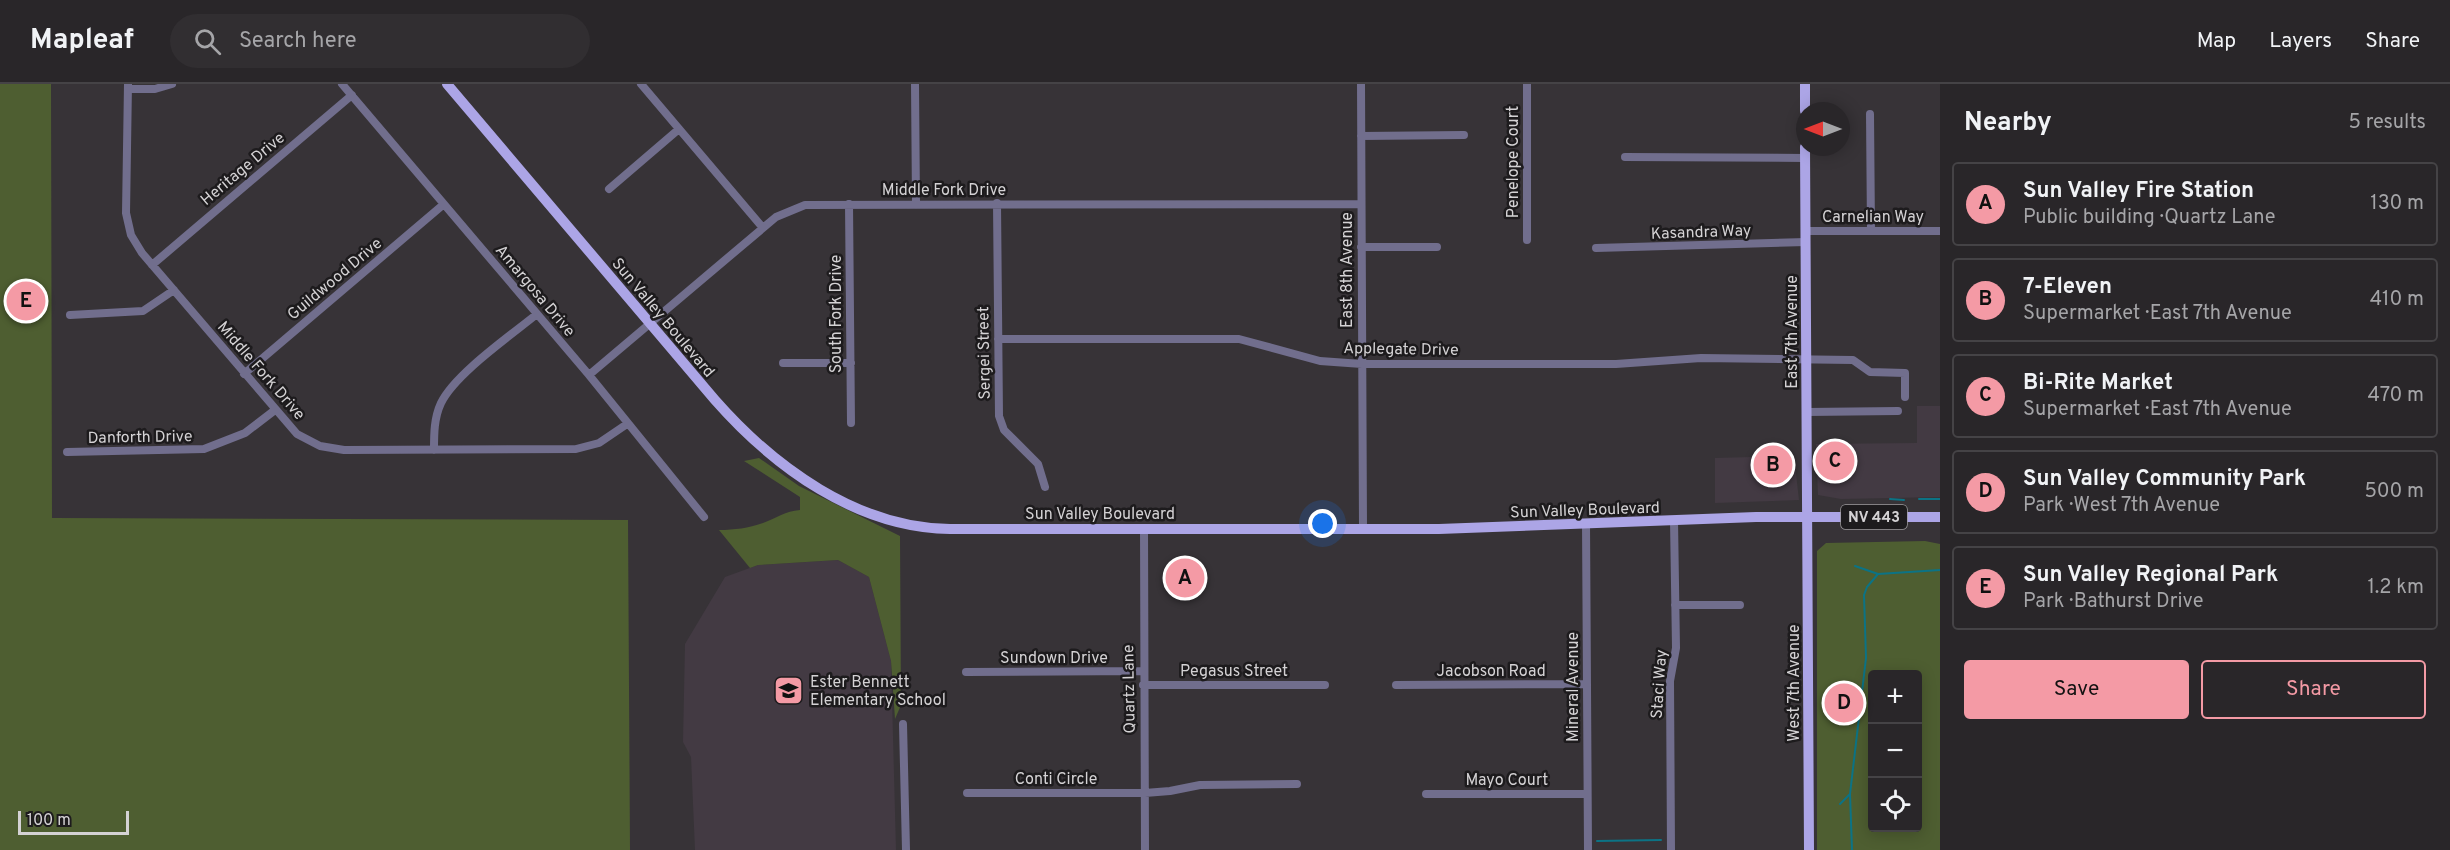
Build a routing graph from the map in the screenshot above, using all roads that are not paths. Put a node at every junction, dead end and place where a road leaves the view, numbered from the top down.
1 (172, 84) edge
2 (342, 84) edge
3 (447, 84) edge
4 (641, 84) edge
5 (915, 84) edge
6 (1360, 84) edge
7 (1527, 84) edge
8 (1805, 84) edge
9 (128, 86) edge
10 (352, 95) junction
11 (1805, 102) edge
12 (1870, 114) dead end
13 (679, 129) junction
14 (1464, 135) dead end
15 (1361, 136) junction
16 (1796, 153) edge
17 (1805, 156) edge
18 (1625, 157) dead end
19 (609, 189) dead end
20 (997, 203) junction
21 (444, 204) junction
22 (849, 204) junction
23 (916, 204) junction
24 (1361, 204) junction
25 (763, 228) junction
26 (1871, 231) junction
27 (1940, 231) edge
28 (1806, 237) junction
29 (1527, 240) dead end
30 (1361, 247) junction
31 (1437, 247) dead end
32 (1596, 248) dead end
33 (152, 265) junction
34 (174, 290) junction
35 (537, 314) junction
36 (70, 315) dead end
37 (650, 324) junction
38 (998, 339) junction
39 (1807, 358) junction
40 (783, 363) dead end
41 (851, 363) junction
42 (1362, 364) junction
43 (244, 374) junction
44 (589, 375) junction
45 (1905, 397) dead end
46 (275, 410) junction
47 (1898, 411) dead end
48 (1807, 412) junction
49 (851, 423) dead end
50 (627, 424) junction
51 (434, 450) junction
52 (67, 452) dead end
53 (1045, 487) dead end
54 (704, 517) dead end
55 (1808, 517) junction
56 (1940, 517) edge
57 (1674, 520) junction
58 (1586, 524) junction
59 (1143, 528) junction
60 (1363, 528) junction
61 (1740, 604) dead end
62 (1675, 605) junction
63 (1143, 671) junction
64 (966, 672) dead end
65 (1587, 684) junction
66 (1143, 685) junction
67 (1325, 685) dead end
68 (1396, 685) dead end
69 (903, 724) dead end
70 (1297, 784) dead end
71 (967, 793) dead end
72 (1145, 793) junction
73 (1426, 794) dead end
74 (1587, 794) junction
75 (906, 850) edge
76 (1145, 850) edge
77 (1588, 850) edge
78 (1671, 850) edge
79 (1809, 850) edge

1 - 9 street
2 - 10 street, Amargosa Drive
3 - 37 main road, Sun Valley Boulevard
4 - 13 street
5 - 23 street
6 - 15 street, East 8th Avenue
7 - 29 street, Penelope Court
8 - 11 main road
9 - 33 street, Middle Fork Drive
10 - 21 street, Amargosa Drive
10 - 33 street, Heritage Drive
12 - 26 street
13 - 19 street
13 - 25 street
14 - 15 street
15 - 24 street, East 8th Avenue
16 - 18 street
17 - 28 main road, East 7th Avenue
20 - 23 street, Middle Fork Drive
20 - 24 street, Middle Fork Drive
20 - 38 street, Sergei Street
21 - 35 street, Amargosa Drive
21 - 43 street, Guildwood Drive
22 - 23 street, Middle Fork Drive
22 - 25 street, Middle Fork Drive
22 - 41 street, South Fork Drive
24 - 30 street, East 8th Avenue
25 - 37 street, Middle Fork Drive
26 - 27 street, Carnelian Way
26 - 28 street, Carnelian Way
28 - 32 street, Kasandra Way
28 - 39 main road, East 7th Avenue
30 - 31 street
30 - 42 street, East 8th Avenue
33 - 34 street, Middle Fork Drive
34 - 36 street
34 - 43 street, Middle Fork Drive
35 - 44 street, Amargosa Drive
35 - 51 street
37 - 44 street, Middle Fork Drive
37 - 59 main road, Sun Valley Boulevard
38 - 42 street, Applegate Drive
38 - 53 street, Sergei Street
39 - 42 street, Applegate Drive
39 - 45 street, Applegate Drive
39 - 48 main road, East 7th Avenue
40 - 41 street
41 - 49 street, South Fork Drive
42 - 60 street, East 8th Avenue
43 - 46 street, Middle Fork Drive
44 - 50 street, Amargosa Drive
46 - 51 street, Middle Fork Drive
46 - 52 street, Danforth Drive
47 - 48 street
48 - 55 main road, East 7th Avenue
50 - 51 street, Middle Fork Drive
50 - 54 street, Amargosa Drive
55 - 56 main road, Sun Valley Boulevard / NV 443
55 - 57 main road, Sun Valley Boulevard
55 - 79 main road, West 7th Avenue
57 - 58 main road, Sun Valley Boulevard
57 - 62 street, Staci Way
58 - 60 main road, Sun Valley Boulevard
58 - 65 street, Mineral Avenue
59 - 60 main road, Sun Valley Boulevard
59 - 63 street, Quartz Lane
61 - 62 street
62 - 78 street, Staci Way
63 - 64 street, Sundown Drive
63 - 66 street, Quartz Lane
65 - 68 street, Jacobson Road
65 - 74 street, Mineral Avenue
66 - 67 street, Pegasus Street
66 - 72 street, Quartz Lane
69 - 75 street
70 - 72 street, Conti Circle
71 - 72 street, Conti Circle
72 - 76 street, Quartz Lane
73 - 74 street, Mayo Court
74 - 77 street, Mineral Avenue

